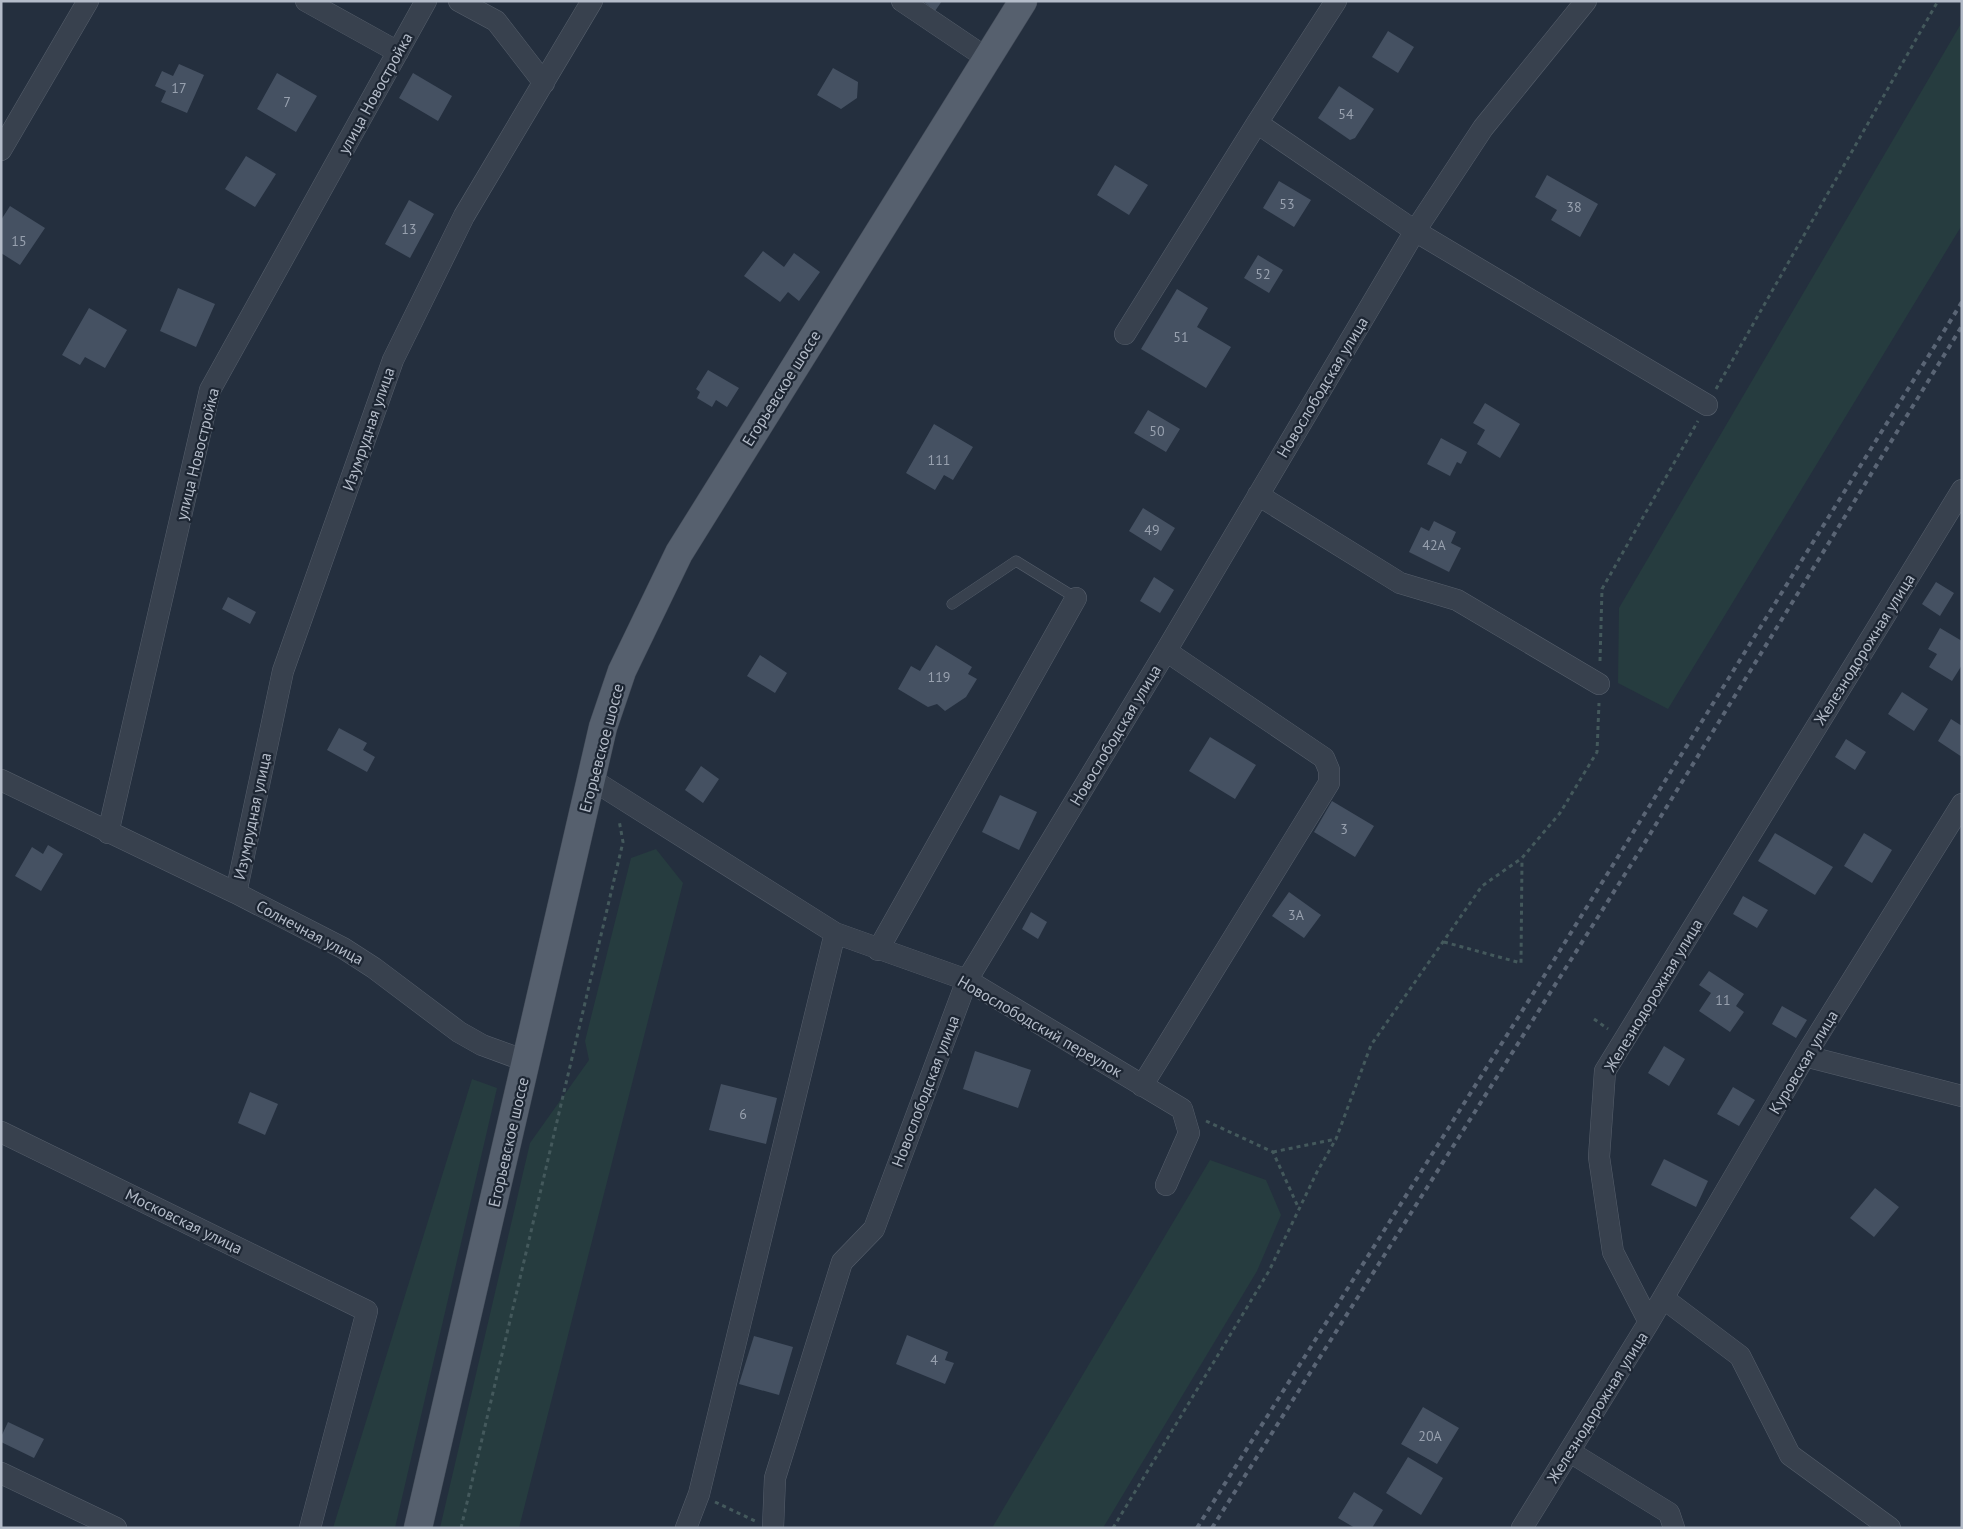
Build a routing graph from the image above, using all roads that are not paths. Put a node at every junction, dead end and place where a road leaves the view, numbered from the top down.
1 (88, 1) edge
2 (306, 1) edge
3 (426, 1) edge
4 (459, 1) edge
5 (592, 1) edge
6 (902, 1) edge
7 (1023, 1) edge
8 (1336, 1) edge
9 (1577, 5) edge
10 (398, 52) junction
11 (988, 58) junction
12 (544, 83) junction
13 (1257, 123) junction
14 (1, 150) edge
15 (1415, 231) junction
16 (1125, 334) dead end
17 (1707, 405) road end
18 (1962, 490) edge
19 (1258, 495) junction
20 (1076, 598) joint
21 (952, 604) dead end
22 (1166, 651) junction
23 (1600, 679) road end
24 (591, 779) junction
25 (1, 780) edge
26 (1962, 804) edge
27 (108, 833) junction
28 (236, 893) junction
29 (834, 933) junction
30 (878, 950) junction
31 (967, 980) junction
32 (1805, 1056) junction
33 (526, 1061) junction
34 (1142, 1086) junction
35 (1962, 1096) edge
36 (1, 1132) edge
37 (1166, 1184) dead end
38 (1663, 1298) junction
39 (1649, 1322) junction
40 (1570, 1452) junction
41 (1, 1473) edge
42 (766, 1526) edge
43 (116, 1528) edge
44 (310, 1528) edge
45 (418, 1528) edge
46 (686, 1528) edge
47 (1522, 1528) edge
48 (1674, 1528) edge
49 (1890, 1528) edge

1 - 14 street
2 - 10 street
3 - 10 street, улица Новостройка
4 - 12 street
5 - 12 street, Изумрудная улица
6 - 11 street
7 - 11 main road, Егорьевское шоссе
8 - 13 street
9 - 15 street, Новослободская улица
10 - 27 street, улица Новостройка
11 - 24 main road, Егорьевское шоссе
12 - 28 street, Изумрудная улица
13 - 15 street
13 - 16 street
15 - 17 street
15 - 19 street, Новослободская улица
18 - 39 street, Железнодорожная улица
19 - 22 street, Новослободская улица
19 - 23 street
20 - 21 lane
20 - 30 street
22 - 31 street, Новослободская улица
22 - 34 street
24 - 29 street, Новослободский переулок
24 - 33 main road, Егорьевское шоссе
25 - 27 street, Солнечная улица
26 - 32 street, Куровская улица
27 - 28 street, Солнечная улица
28 - 33 street, Солнечная улица
29 - 30 street, Новослободский переулок
29 - 46 street
30 - 31 street, Новослободский переулок
31 - 34 street, Новослободский переулок
31 - 42 street, Новослободская улица
32 - 35 street
32 - 38 street, Куровская улица
33 - 45 main road, Егорьевское шоссе
34 - 37 street, Новослободский переулок
36 - 44 street, Московская улица
38 - 39 street, Куровская улица
38 - 49 street
39 - 40 street, Железнодорожная улица
40 - 47 street, Железнодорожная улица
40 - 48 street
41 - 43 street

